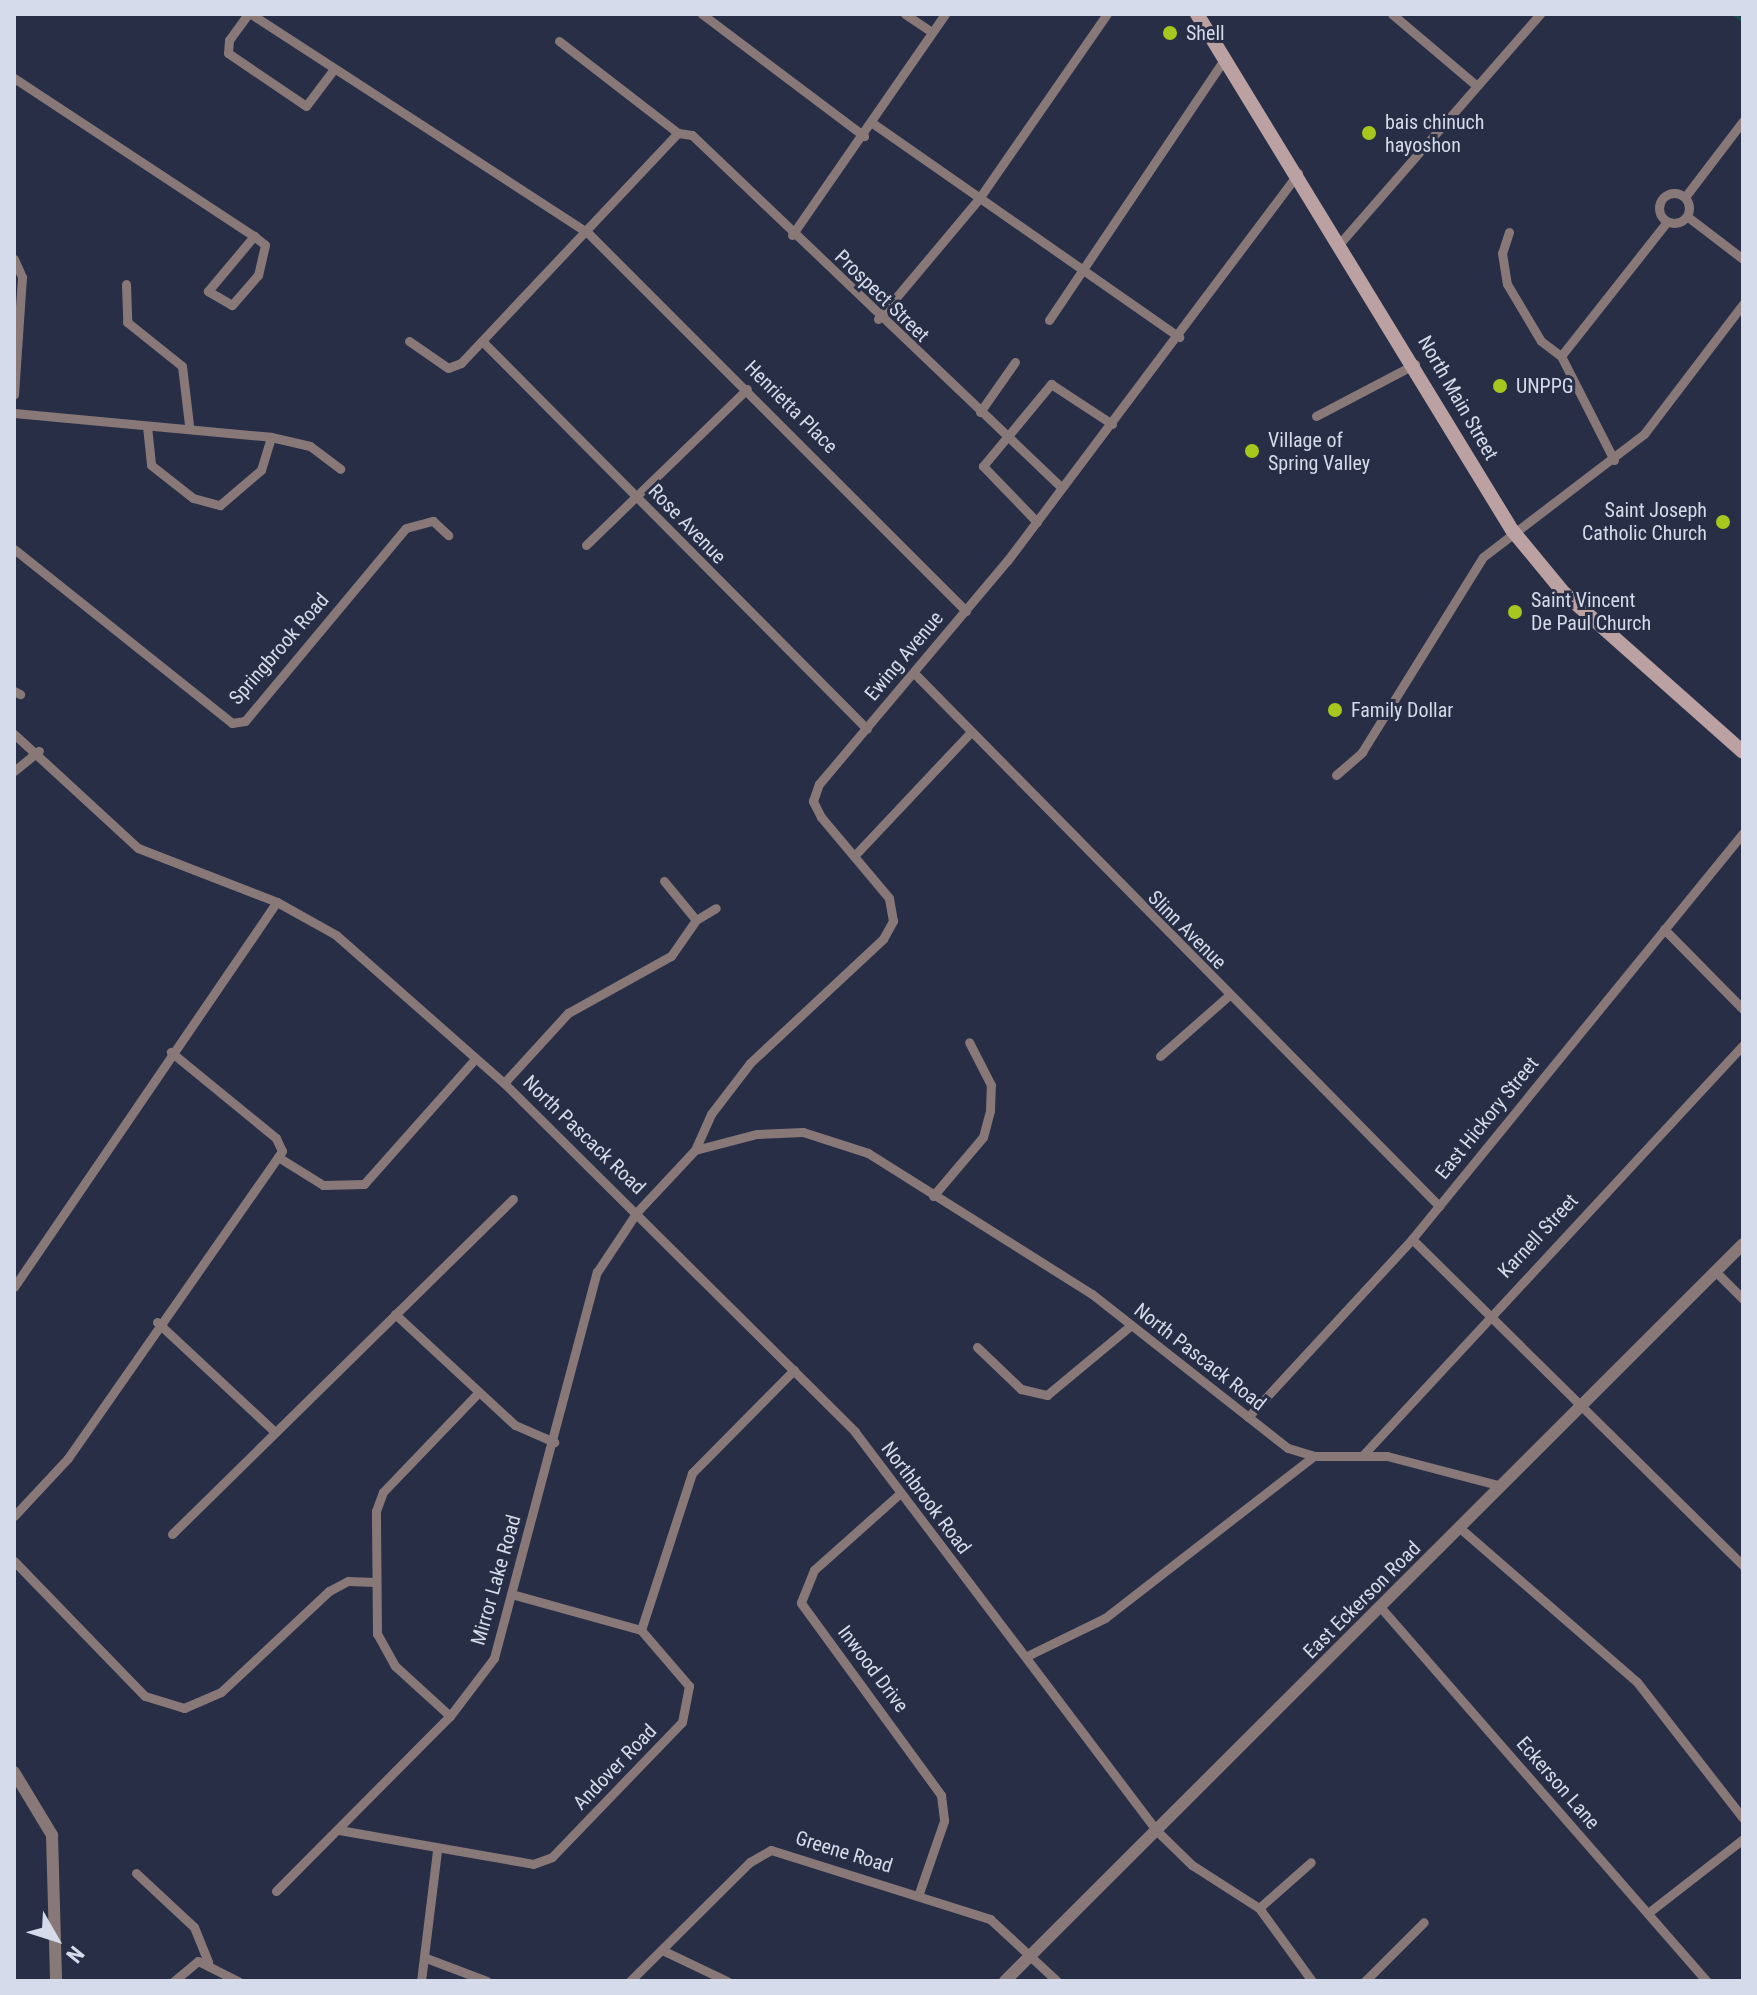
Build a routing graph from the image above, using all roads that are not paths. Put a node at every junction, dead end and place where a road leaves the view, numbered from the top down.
1 (250, 14) edge
2 (702, 14) edge
3 (905, 14) edge
4 (945, 14) edge
5 (1107, 14) edge
6 (1197, 14) edge
7 (1392, 14) edge
8 (1540, 14) edge
9 (932, 32) junction
10 (559, 41) dead end
11 (1225, 58) junction
12 (334, 69) junction
13 (14, 78) edge
14 (1477, 86) junction
15 (1743, 121) edge
16 (871, 122) junction
17 (678, 133) junction
18 (864, 136) junction
19 (1298, 173) junction
20 (1685, 197) junction
21 (978, 200) junction
22 (1688, 217) junction
23 (1667, 222) junction
24 (587, 232) junction
25 (1509, 232) dead end
26 (792, 235) junction
27 (254, 236) junction
28 (1341, 242) junction
29 (14, 259) edge
30 (1743, 259) edge
31 (1080, 270) junction
32 (126, 284) dead end
33 (1743, 304) edge
34 (878, 319) junction
35 (1049, 320) dead end
36 (1179, 337) junction
37 (409, 341) dead end
38 (483, 342) junction
39 (1561, 356) junction
40 (1015, 362) dead end
41 (1415, 364) junction
42 (747, 389) junction
43 (14, 395) edge
44 (980, 412) junction
45 (14, 413) edge
46 (1316, 416) dead end
47 (1112, 424) junction
48 (189, 425) junction
49 (147, 426) junction
50 (271, 437) junction
51 (1007, 437) junction
52 (1614, 460) junction
53 (340, 469) dead end
54 (1062, 488) junction
55 (636, 496) junction
56 (1037, 522) junction
57 (1512, 530) junction
58 (448, 535) dead end
59 (586, 545) dead end
60 (14, 549) edge
61 (966, 611) junction
62 (915, 674) junction
63 (867, 729) junction
64 (970, 733) junction
65 (14, 734) edge
66 (39, 751) junction
67 (1743, 752) edge
68 (14, 771) edge
69 (1336, 775) dead end
70 (1743, 833) edge
71 (855, 855) junction
72 (664, 881) dead end
73 (277, 902) junction
74 (716, 908) dead end
75 (696, 920) junction
76 (1664, 929) junction
77 (1228, 996) junction
78 (1743, 1009) edge
79 (969, 1042) dead end
80 (1743, 1045) edge
81 (171, 1052) junction
82 (1160, 1056) dead end
83 (475, 1059) junction
84 (504, 1083) junction
85 (695, 1150) junction
86 (278, 1157) junction
87 (933, 1196) junction
88 (513, 1199) dead end
89 (1439, 1206) junction
90 (637, 1212) junction
91 (1412, 1239) junction
92 (1743, 1244) edge
93 (1715, 1271) junction
94 (14, 1287) edge
95 (1743, 1299) edge
96 (395, 1314) junction
97 (1488, 1316) junction
98 (157, 1322) junction
99 (1130, 1326) junction
100 (977, 1347) dead end
101 (794, 1370) junction
102 (477, 1394) junction
103 (1581, 1404) junction
104 (1248, 1417) junction
105 (273, 1430) junction
106 (554, 1442) junction
107 (1363, 1455) junction
108 (1314, 1456) junction
109 (1501, 1486) junction
110 (897, 1496) junction
111 (14, 1516) edge
112 (1461, 1529) junction
113 (172, 1534) dead end
114 (14, 1561) edge
115 (1743, 1565) edge
116 (376, 1582) junction
117 (511, 1594) junction
118 (1382, 1609) junction
119 (641, 1630) junction
120 (1027, 1656) junction
121 (450, 1716) junction
122 (14, 1772) edge
123 (1743, 1818) edge
124 (339, 1830) junction
125 (1157, 1831) junction
126 (1743, 1839) edge
127 (437, 1850) junction
128 (1311, 1862) dead end
129 (136, 1873) dead end
130 (276, 1891) dead end
131 (919, 1893) junction
132 (1259, 1908) junction
133 (1648, 1913) junction
134 (1424, 1922) dead end
135 (662, 1950) junction
136 (1032, 1956) junction
137 (426, 1958) junction
138 (208, 1962) junction
139 (56, 1981) edge
140 (174, 1981) edge
141 (238, 1981) edge
142 (421, 1981) edge
143 (487, 1981) edge
144 (630, 1981) edge
145 (727, 1981) edge
146 (1005, 1981) edge
147 (1057, 1981) edge
148 (1312, 1981) edge
149 (1365, 1981) edge
150 (1706, 1981) edge

1 - 12 street, Henrietta Place
1 - 12 street
2 - 18 street
3 - 9 street
4 - 9 street
5 - 21 street
6 - 11 main road, North Main Street
7 - 14 street
8 - 14 street
9 - 16 street
10 - 17 street, Prospect Street
11 - 19 main road, North Main Street
11 - 31 street
12 - 24 street, Henrietta Place
13 - 27 street
14 - 28 street
15 - 20 street
16 - 18 street
16 - 21 street
17 - 24 street
17 - 26 street, Prospect Street
18 - 26 street
19 - 28 main road, North Main Street
19 - 36 street, Ewing Avenue
20 - 22 street
20 - 23 street
21 - 31 street
21 - 34 street
22 - 23 street
22 - 30 street
23 - 39 street
24 - 38 street
24 - 42 street, Henrietta Place
25 - 39 street
26 - 34 street, Prospect Street
27 - 27 street
28 - 41 main road, North Main Street
29 - 43 street
31 - 35 street
31 - 36 street
32 - 48 street
33 - 52 street
34 - 44 street, Prospect Street
36 - 47 street, Ewing Avenue
37 - 38 street
38 - 55 street, Rose Avenue
39 - 52 street
40 - 44 street
41 - 46 street
41 - 57 main road, North Main Street
42 - 55 street
42 - 61 street, Henrietta Place
44 - 51 street, Prospect Street
45 - 49 street
47 - 51 street
47 - 54 street, Ewing Avenue
48 - 49 street
48 - 50 street
49 - 50 street
50 - 53 street
51 - 54 street, Prospect Street
51 - 56 street
52 - 57 street
54 - 56 street, Ewing Avenue
55 - 59 street
55 - 63 street, Rose Avenue
56 - 61 street, Ewing Avenue
57 - 67 main road, North Main Street
57 - 69 street
58 - 60 street, Springbrook Road
61 - 62 street, Ewing Avenue
62 - 63 street, Ewing Avenue
62 - 64 street, Slinn Avenue
63 - 71 street, Ewing Avenue
64 - 71 street
64 - 77 street, Slinn Avenue
65 - 66 street, North Pascack Road
66 - 68 street
66 - 73 street, North Pascack Road
70 - 76 street, East Hickory Street
71 - 85 street, Ewing Avenue
72 - 75 street
73 - 81 street
73 - 83 street, North Pascack Road
74 - 75 street
75 - 84 street
76 - 78 street
76 - 89 street, East Hickory Street
77 - 82 street
77 - 89 street, Slinn Avenue
79 - 87 street
80 - 97 street, Karnell Street
81 - 86 street
81 - 94 street
83 - 84 street, North Pascack Road
83 - 86 street
84 - 90 street, North Pascack Road
85 - 87 street, North Pascack Road
85 - 90 street, North Pascack Road
86 - 98 street
87 - 99 street, North Pascack Road
88 - 96 street
89 - 91 street, East Hickory Street
90 - 101 street, Northbrook Road
90 - 106 street, Mirror Lake Road
91 - 97 street
91 - 104 street, East Hickory Street
92 - 93 street, East Eckerson Road
93 - 95 street
93 - 103 street, East Eckerson Road
96 - 102 street
96 - 105 street
97 - 103 street
97 - 107 street, Karnell Street
98 - 105 street
98 - 111 street
99 - 100 street
99 - 104 street, North Pascack Road
101 - 110 street, Northbrook Road
101 - 119 street
102 - 106 street
102 - 116 street
103 - 109 street, East Eckerson Road
103 - 115 street
104 - 108 street, North Pascack Road
105 - 113 street
106 - 117 street, Mirror Lake Road
107 - 108 street, North Pascack Road
107 - 109 street, North Pascack Road
108 - 120 street
109 - 112 street, East Eckerson Road
110 - 120 street, Northbrook Road
110 - 131 street, Inwood Drive
112 - 118 street, East Eckerson Road
112 - 123 street
114 - 116 street
116 - 121 street
117 - 119 street
117 - 121 street, Mirror Lake Road
118 - 125 street, East Eckerson Road
118 - 133 street, Eckerson Lane
119 - 127 street, Andover Road
120 - 125 street, Northbrook Road
121 - 124 street, Mirror Lake Road
122 - 139 street
124 - 127 street, Andover Road
124 - 130 street, Mirror Lake Road
125 - 132 street, Northbrook Road
125 - 136 street, East Eckerson Road
126 - 133 street
127 - 137 street
128 - 132 street
129 - 138 street
131 - 135 street, Greene Road
131 - 136 street, Greene Road
132 - 148 street
133 - 150 street, Eckerson Lane
134 - 149 street
135 - 144 street, Greene Road
135 - 145 street
136 - 146 street, East Eckerson Road
136 - 147 street, Greene Road
137 - 142 street
137 - 143 street
138 - 140 street
138 - 141 street

